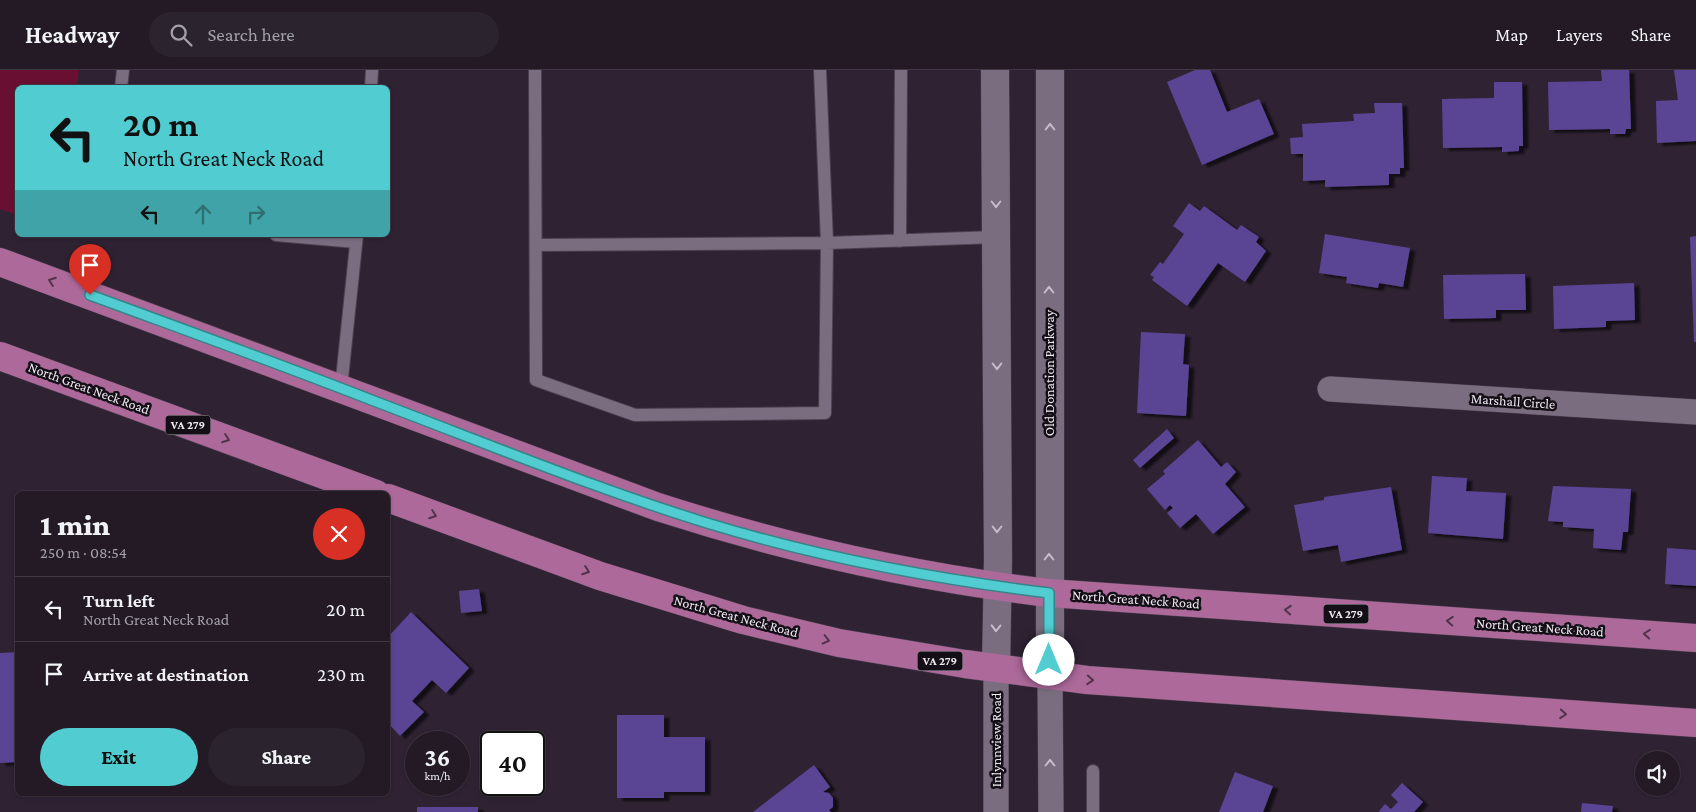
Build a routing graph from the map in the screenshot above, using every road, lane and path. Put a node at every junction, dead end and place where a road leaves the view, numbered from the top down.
1 (123, 70) edge
2 (372, 70) edge
3 (535, 70) edge
4 (820, 70) edge
5 (901, 70) edge
6 (995, 70) edge
7 (1050, 70) edge
8 (121, 85) edge
9 (371, 85) edge
10 (329, 237) edge
11 (996, 237) junction
12 (356, 238) edge
13 (900, 241) junction
14 (827, 243) junction
15 (536, 245) junction
16 (0, 262) edge
17 (0, 356) edge
18 (341, 388) junction
19 (1330, 390) dead end
20 (1696, 412) edge
21 (368, 491) edge
22 (390, 499) edge
23 (997, 587) junction
24 (1049, 593) junction
25 (1696, 638) edge
26 (996, 669) junction
27 (1050, 676) junction
28 (1696, 724) edge
29 (1093, 771) dead end
30 (996, 812) edge
31 (1050, 812) edge
32 (1093, 812) edge

1 - 8 lane
2 - 9 lane
3 - 15 lane
4 - 14 lane
5 - 13 lane
6 -> 11 street
24 -> 7 street, Old Donation Parkway
10 - 12 lane
11 - 13 lane
11 -> 23 street
12 - 18 lane
13 - 14 lane
14 - 15 lane
14 - 15 lane
18 -> 16 main road, North Great Neck Road / VA 279
17 -> 21 main road, North Great Neck Road / VA 279
18 - 23 main road, North Great Neck Road / VA 279
19 - 20 street, Marshall Circle
22 -> 26 main road, North Great Neck Road / VA 279
23 - 24 main road, North Great Neck Road / VA 279
23 -> 26 street
25 -> 24 main road, North Great Neck Road / VA 279
24 - 27 street, Old Donation Parkway
26 - 27 main road, North Great Neck Road / VA 279
26 - 30 street, Inlynnview Road
27 -> 28 main road, North Great Neck Road / VA 279
31 -> 27 street
29 - 32 lane

